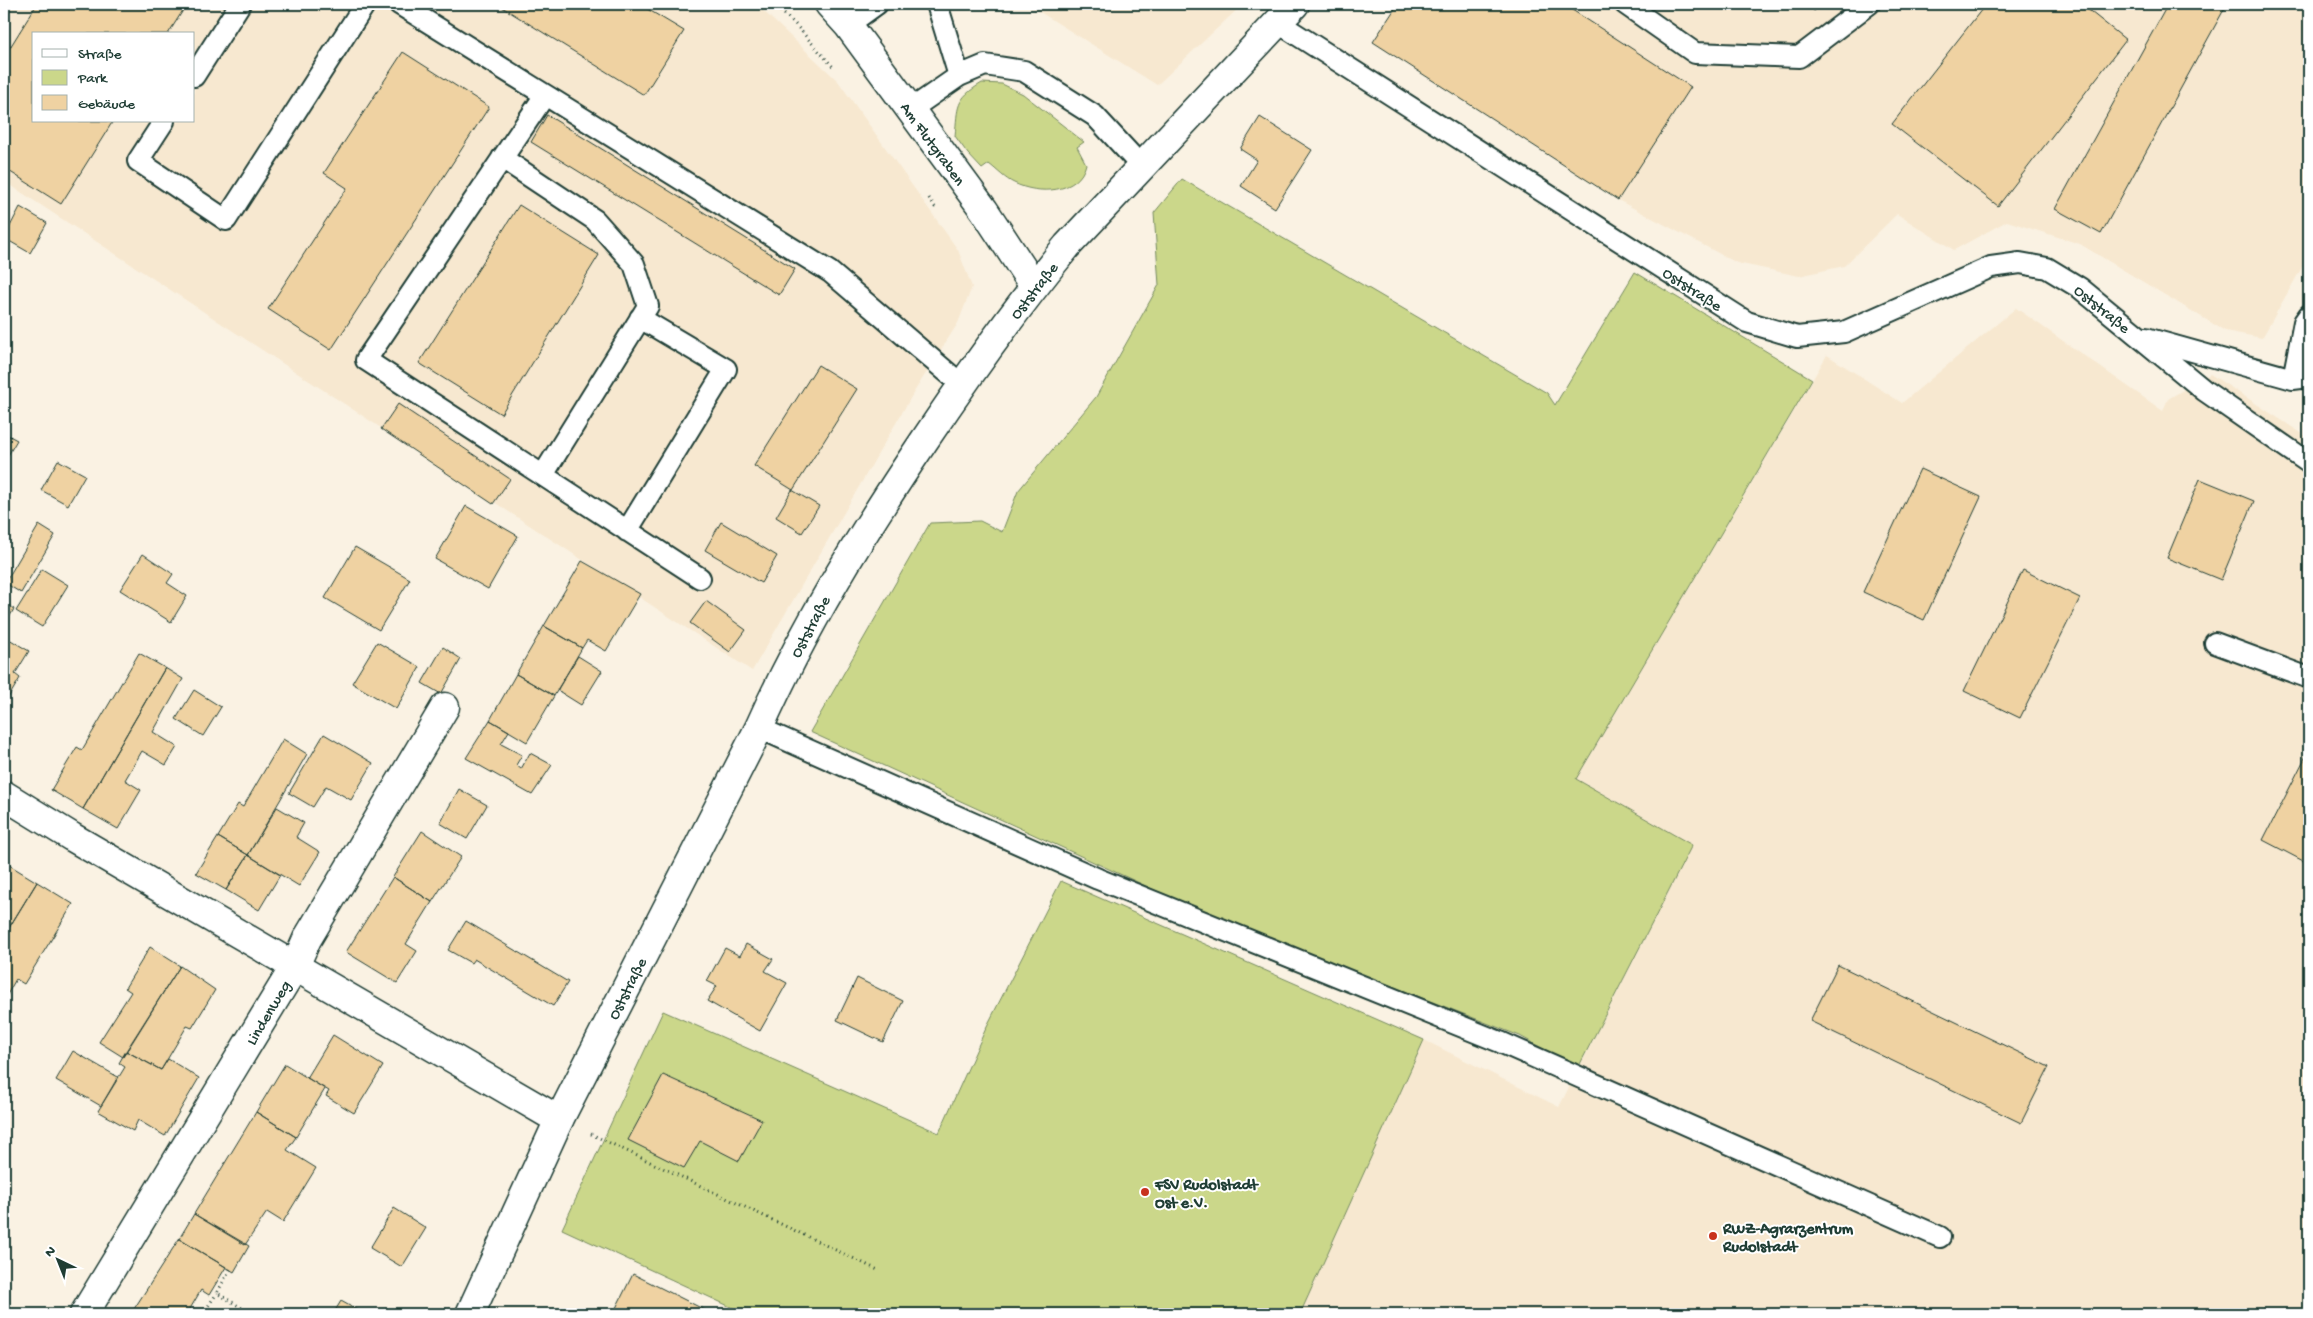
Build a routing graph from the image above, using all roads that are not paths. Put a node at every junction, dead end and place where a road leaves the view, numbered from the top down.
1 (240, 4) edge
2 (365, 4) edge
3 (398, 4) edge
4 (829, 4) edge
5 (877, 4) edge
6 (937, 4) edge
7 (1625, 4) edge
8 (1869, 4) edge
9 (1286, 13) edge
10 (848, 25) junction
11 (195, 74) edge
12 (959, 76) junction
13 (545, 95) junction
14 (910, 110) junction
15 (163, 122) edge
16 (502, 158) junction
17 (1142, 168) junction
18 (1034, 286) junction
19 (2309, 314) edge
20 (640, 318) junction
21 (2137, 336) junction
22 (2301, 378) edge
23 (962, 385) junction
24 (2309, 463) edge
25 (543, 476) junction
26 (627, 531) junction
27 (700, 578) dead end
28 (2215, 643) dead end
29 (2309, 678) edge
30 (445, 707) dead end
31 (759, 728) junction
32 (4, 795) edge
33 (296, 966) junction
34 (559, 1120) junction
35 (1940, 1237) dead end
36 (84, 1314) edge
37 (470, 1314) edge

1 - 11 lane
2 - 15 lane
3 - 13 lane
4 - 10 street, Am Flutgraben
5 - 10 lane
6 - 12 lane
7 - 8 lane
9 - 17 street, Oststraße
9 - 21 lane, Oststraße
10 - 14 street, Am Flutgraben
12 - 14 lane
12 - 17 lane
13 - 16 lane
13 - 23 lane
14 - 18 street, Am Flutgraben
16 - 20 lane
16 - 25 lane
17 - 18 street, Oststraße
18 - 23 street, Oststraße
19 - 22 lane
20 - 25 lane
20 - 26 lane
21 - 22 lane
21 - 24 lane, Oststraße
23 - 31 street, Oststraße
25 - 26 lane
26 - 27 lane
28 - 29 lane
30 - 33 street, Lindenweg
31 - 34 street, Oststraße
31 - 35 lane
32 - 33 street
33 - 34 street
33 - 36 street, Lindenweg
34 - 37 street, Oststraße

